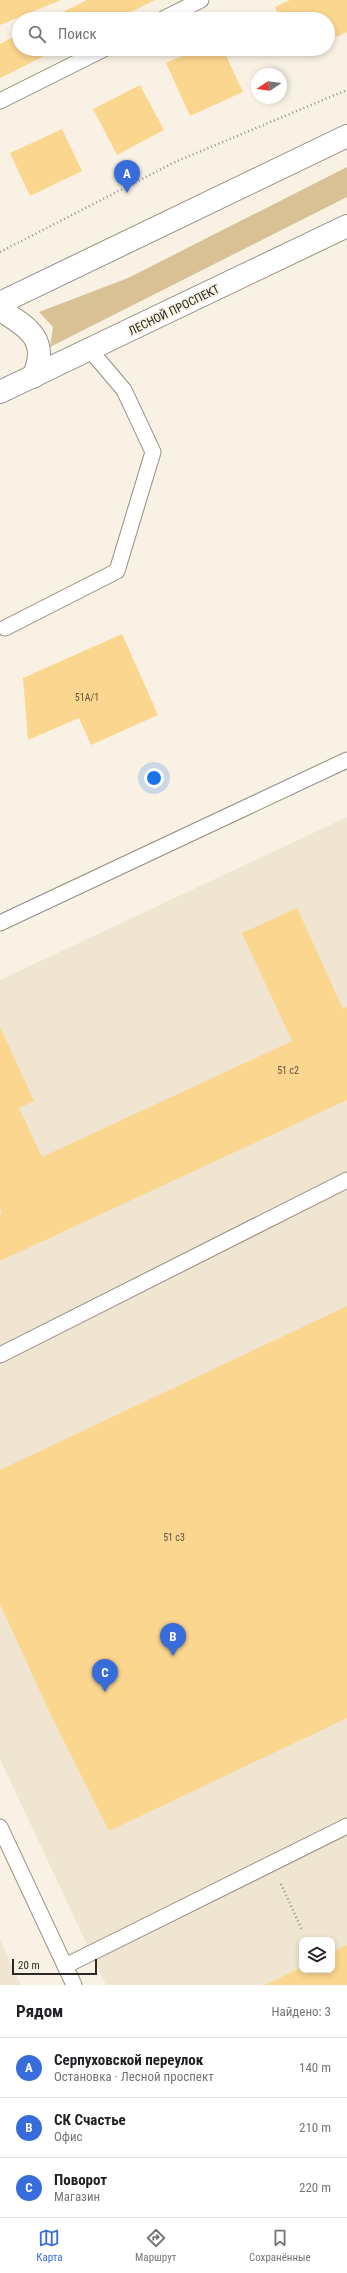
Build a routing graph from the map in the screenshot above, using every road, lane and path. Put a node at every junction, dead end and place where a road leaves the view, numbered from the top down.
1 (201, 0) edge
2 (177, 12) edge
3 (90, 56) edge
4 (347, 90) edge
5 (0, 101) edge
6 (347, 136) edge
7 (347, 226) edge
8 (0, 252) edge
9 (0, 302) edge
10 (0, 310) edge
11 (90, 350) junction
12 (33, 377) junction
13 (0, 392) edge
14 (5, 628) dead end
15 (347, 760) edge
16 (0, 923) edge
17 (347, 1180) edge
18 (0, 1355) edge
19 (347, 1826) edge
20 (0, 1827) edge
21 (271, 1864) junction
22 (302, 1930) dead end
23 (65, 1966) junction
24 (74, 1985) edge

1 - 2 lane
3 - 5 lane
4 - 8 path
6 - 9 main road
7 - 11 main road, ЛЕСНОЙ ПРОСПЕКТ
10 - 12 main road
11 - 12 main road, ЛЕСНОЙ ПРОСПЕКТ
11 - 14 lane
12 - 13 main road, ЛЕСНОЙ ПРОСПЕКТ
15 - 16 lane
17 - 18 lane
19 - 21 lane
20 - 23 lane
21 - 22 path
21 - 23 lane
23 - 24 lane

